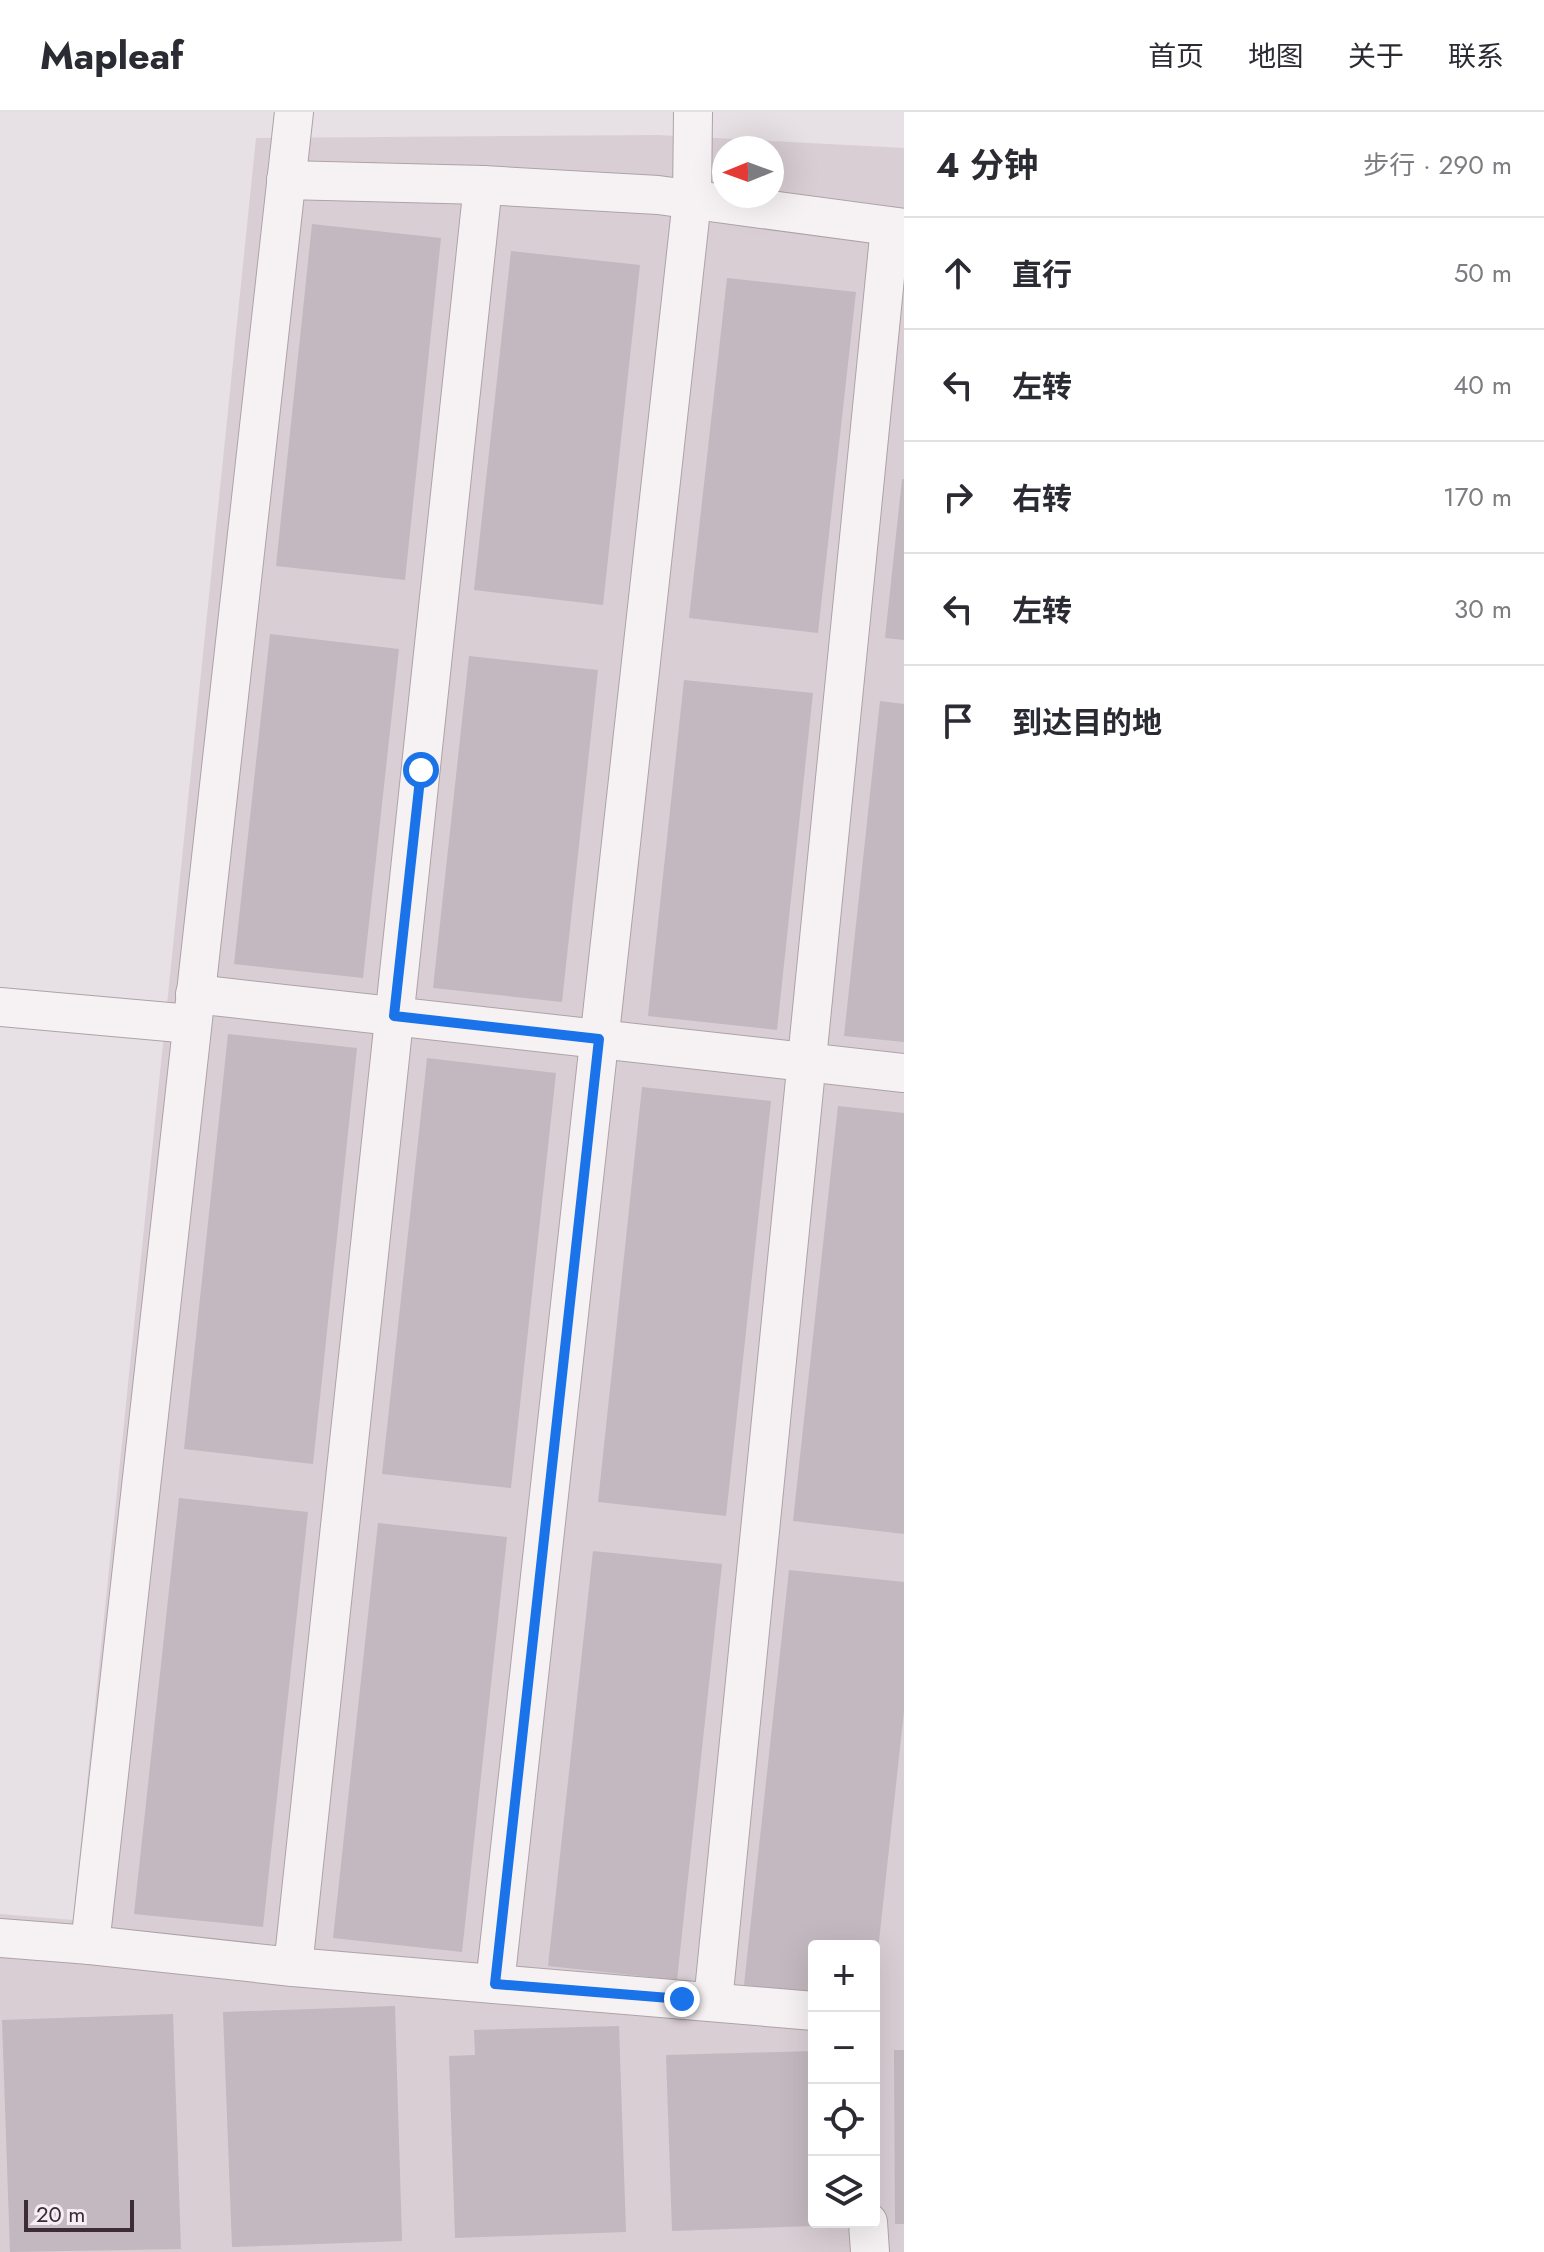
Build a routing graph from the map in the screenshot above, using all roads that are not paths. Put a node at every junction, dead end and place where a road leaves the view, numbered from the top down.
1 (294, 112) edge
2 (693, 112) edge
3 (286, 180) junction
4 (483, 185) junction
5 (692, 200) junction
6 (897, 228) edge
7 (0, 1007) edge
8 (193, 1009) junction
9 (394, 1016) junction
10 (599, 1039) junction
11 (807, 1062) junction
12 (904, 1073) edge
13 (0, 1938) edge
14 (90, 1945) junction
15 (293, 1967) junction
16 (495, 1984) junction
17 (713, 2002) junction
18 (808, 2010) edge
19 (868, 2228) edge
20 (870, 2252) edge

1 - 3 street
2 - 5 street
3 - 4 street
3 - 8 street
4 - 5 street
4 - 9 street
5 - 6 street
5 - 10 street
6 - 11 street
7 - 8 street
8 - 9 street
8 - 14 street
9 - 10 street
9 - 15 street
10 - 11 street
10 - 16 street
11 - 12 street
11 - 17 street
13 - 14 street
14 - 15 street
15 - 16 street
16 - 17 street
17 - 18 street
19 - 20 street

